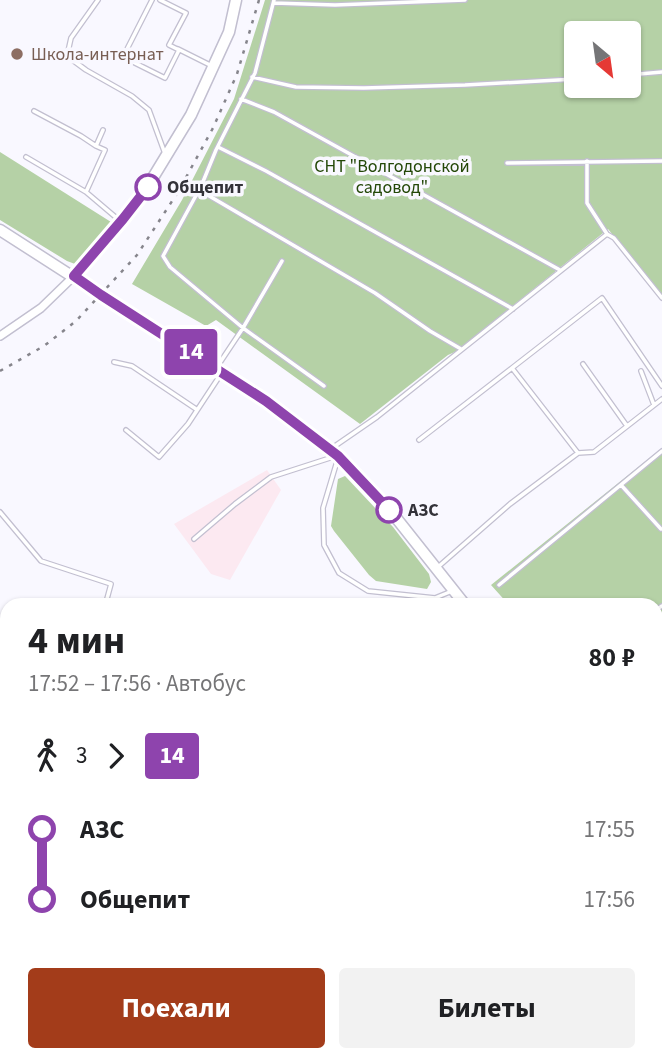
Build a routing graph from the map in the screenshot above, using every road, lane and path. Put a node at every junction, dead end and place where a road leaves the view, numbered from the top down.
1 (98, 0) edge
2 (152, 0) edge
3 (159, 0) edge
4 (236, 0) edge
5 (465, 0) edge
6 (274, 1) edge
7 (169, 46) junction
8 (213, 67) junction
9 (662, 72) edge
10 (641, 74) edge
11 (252, 77) junction
12 (564, 80) edge
13 (241, 99) junction
14 (34, 111) dead end
15 (103, 130) dead end
16 (96, 146) junction
17 (218, 147) junction
18 (26, 157) dead end
19 (166, 157) junction
20 (587, 161) junction
21 (662, 161) edge
22 (507, 163) dead end
23 (199, 190) junction
24 (86, 192) junction
25 (121, 222) junction
26 (0, 230) edge
27 (607, 234) junction
28 (282, 261) dead end
29 (560, 271) junction
30 (74, 276) junction
31 (662, 298) edge
32 (513, 309) junction
33 (243, 328) junction
34 (0, 336) edge
35 (461, 349) junction
36 (114, 362) dead end
37 (583, 364) dead end
38 (512, 368) junction
39 (219, 370) junction
40 (641, 371) dead end
41 (324, 386) dead end
42 (662, 386) edge
43 (662, 399) edge
44 (654, 405) junction
45 (196, 410) junction
46 (627, 426) junction
47 (126, 430) dead end
48 (419, 440) dead end
49 (662, 451) edge
50 (335, 453) junction
51 (578, 453) junction
52 (621, 485) junction
53 (0, 512) edge
54 (661, 529) edge
55 (194, 539) dead end
56 (436, 568) junction
57 (499, 585) dead end
58 (454, 590) junction
59 (107, 598) edge
60 (460, 598) edge

1 - 19 lane
2 - 7 lane
3 - 7 lane
4 - 8 main road
5 - 6 lane
6 - 11 lane
7 - 8 lane
8 - 19 main road
9 - 10 lane
11 - 12 lane
11 - 13 lane
13 - 17 lane
13 - 29 lane
14 - 16 lane
15 - 16 lane
16 - 24 lane
17 - 23 lane
17 - 32 lane
18 - 24 lane
19 - 25 main road
20 - 21 lane
20 - 22 lane
20 - 27 lane
23 - 33 lane
23 - 35 lane
24 - 25 lane
25 - 30 main road
26 - 30 main road
27 - 29 lane
27 - 31 lane
28 - 33 lane
29 - 32 lane
30 - 34 street
30 - 39 main road
32 - 35 lane
33 - 39 lane
33 - 41 lane
35 - 50 lane
36 - 45 lane
37 - 46 lane
38 - 42 lane
38 - 48 lane
38 - 51 lane
39 - 45 lane
39 - 50 main road
40 - 44 lane
43 - 44 lane
44 - 46 lane
45 - 47 lane
46 - 51 lane
49 - 52 lane
50 - 55 lane
50 - 56 main road
50 - 58 lane
51 - 56 lane
52 - 54 lane
52 - 57 lane
53 - 59 lane
56 - 58 main road
58 - 60 main road

